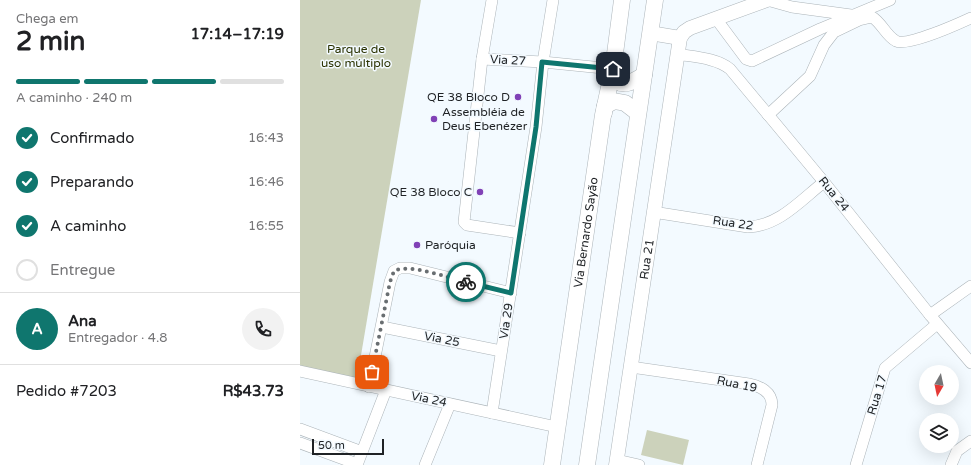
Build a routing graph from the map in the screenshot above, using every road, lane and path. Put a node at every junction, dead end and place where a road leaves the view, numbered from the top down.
1 (492, 0) edge
2 (553, 0) edge
3 (622, 0) edge
4 (655, 0) edge
5 (767, 0) edge
6 (890, 0) edge
7 (853, 15) junction
8 (971, 18) edge
9 (717, 20) junction
10 (650, 33) junction
11 (680, 38) junction
12 (677, 54) junction
13 (482, 59) junction
14 (542, 62) junction
15 (612, 72) junction
16 (644, 75) junction
17 (638, 113) junction
18 (603, 114) junction
19 (768, 115) junction
20 (824, 182) junction
21 (653, 212) junction
22 (520, 233) junction
23 (971, 286) edge
24 (511, 293) junction
25 (930, 316) junction
26 (937, 324) junction
27 (382, 327) junction
28 (501, 352) junction
29 (971, 363) edge
30 (631, 367) junction
31 (300, 372) edge
32 (369, 386) junction
33 (386, 390) junction
34 (450, 404) junction
35 (492, 413) junction
36 (557, 427) junction
37 (300, 430) edge
38 (971, 441) edge
39 (300, 443) edge
40 (362, 452) junction
41 (616, 462) edge
42 (357, 465) edge
43 (425, 465) edge
44 (552, 465) edge
45 (587, 465) edge
46 (639, 465) edge
47 (757, 465) edge
48 (856, 465) edge
49 (951, 465) edge

1 - 13 street, Via 27
2 - 14 street, Via 27
3 - 15 main road, Via Bernardo Sayão
4 - 10 main road
5 - 7 street
5 - 9 street
6 - 7 street
7 - 9 street
8 - 19 street
9 - 11 street
10 - 11 street
10 - 16 main road
11 - 12 street, Rua 21
12 - 19 street, Rua 24
12 - 21 street, Rua 21
13 - 14 street, Via 27
13 - 22 street, Via 27
14 - 15 street
14 - 22 street, Via 29
15 - 16 main road
15 - 18 main road, Via Bernardo Sayão
16 - 17 main road
17 - 18 main road
17 - 45 main road
18 - 36 main road, Via Bernardo Sayão
19 - 20 street, Rua 24
20 - 21 street, Rua 22
20 - 25 street, Rua 24
21 - 30 street, Rua 21
22 - 24 street, Via 29
23 - 25 street
24 - 27 street
24 - 28 street, Via 29
25 - 26 street, Rua 24
26 - 29 street, Rua 24
26 - 48 street, Rua 17
27 - 28 street, Via 25
27 - 32 street
28 - 35 street, Via 29
30 - 41 street, Rua 21
30 - 47 street, Rua 19
31 - 32 street, Via 24
32 - 33 street, Via 24
33 - 34 street, Via 24
33 - 40 street
34 - 35 street, Via 24
34 - 43 street
35 - 36 street, Via 24
36 - 44 main road, Via Bernardo Sayão
37 - 40 street
38 - 49 street
39 - 42 street
40 - 42 street
41 - 46 street

